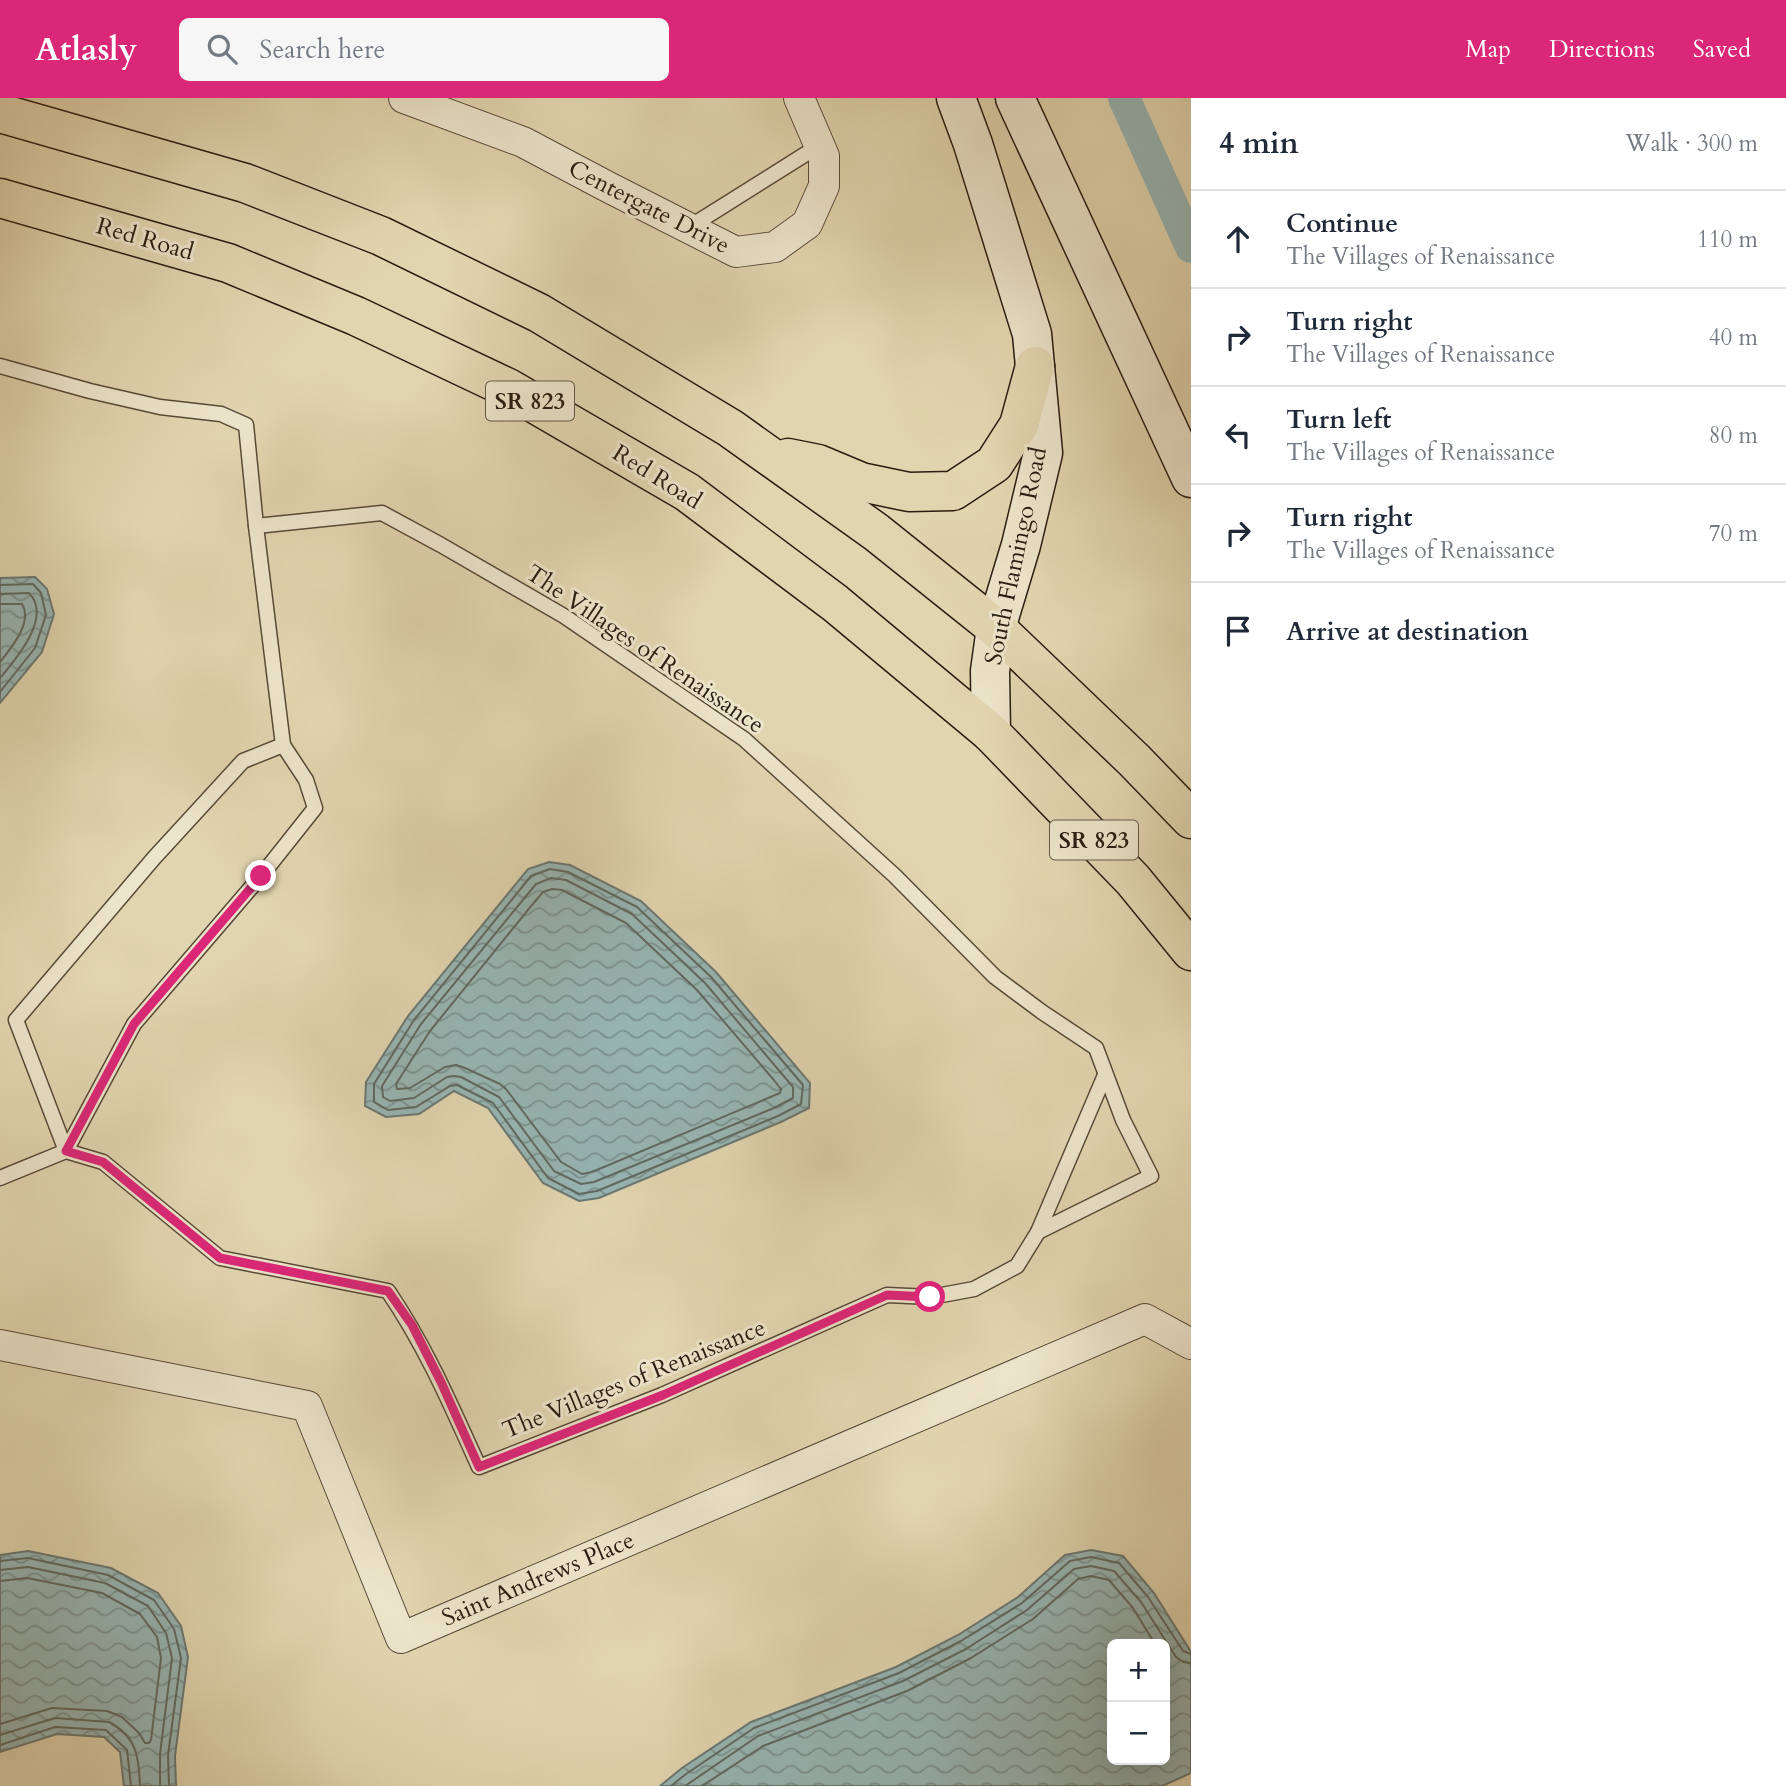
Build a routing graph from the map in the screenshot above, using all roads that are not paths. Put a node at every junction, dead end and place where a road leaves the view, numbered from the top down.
1 (404, 98) edge
2 (799, 98) edge
3 (956, 98) edge
4 (1015, 98) edge
5 (0, 113) edge
6 (820, 145) junction
7 (0, 198) edge
8 (688, 228) junction
9 (0, 366) edge
10 (1035, 366) junction
11 (766, 454) junction
12 (1191, 478) edge
13 (256, 526) junction
14 (996, 628) junction
15 (990, 733) junction
16 (283, 745) junction
17 (1191, 819) edge
18 (1191, 951) edge
19 (1105, 1075) junction
20 (66, 1151) junction
21 (0, 1178) edge
22 (1038, 1232) junction
23 (1191, 1344) edge
24 (0, 1345) edge

1 - 8 street, Centergate Drive
2 - 6 street, Centergate Drive
3 - 10 main road, South Flamingo Road
4 - 12 main road
5 - 11 highway
6 - 8 lane
6 - 8 street, Centergate Drive
7 - 15 highway, Red Road / SR 823
9 - 13 lane
10 - 11 highway
10 - 14 main road, South Flamingo Road
11 - 14 highway
13 - 16 lane
13 - 19 lane, The Villages of Renaissance
14 - 15 main road, South Flamingo Road
14 - 17 highway
15 - 18 highway, Red Road / SR 823
16 - 20 lane
16 - 20 lane
19 - 22 lane, The Villages of Renaissance
19 - 22 lane, The Villages of Renaissance
20 - 21 lane
20 - 22 lane, The Villages of Renaissance
23 - 24 street, Saint Andrews Place

